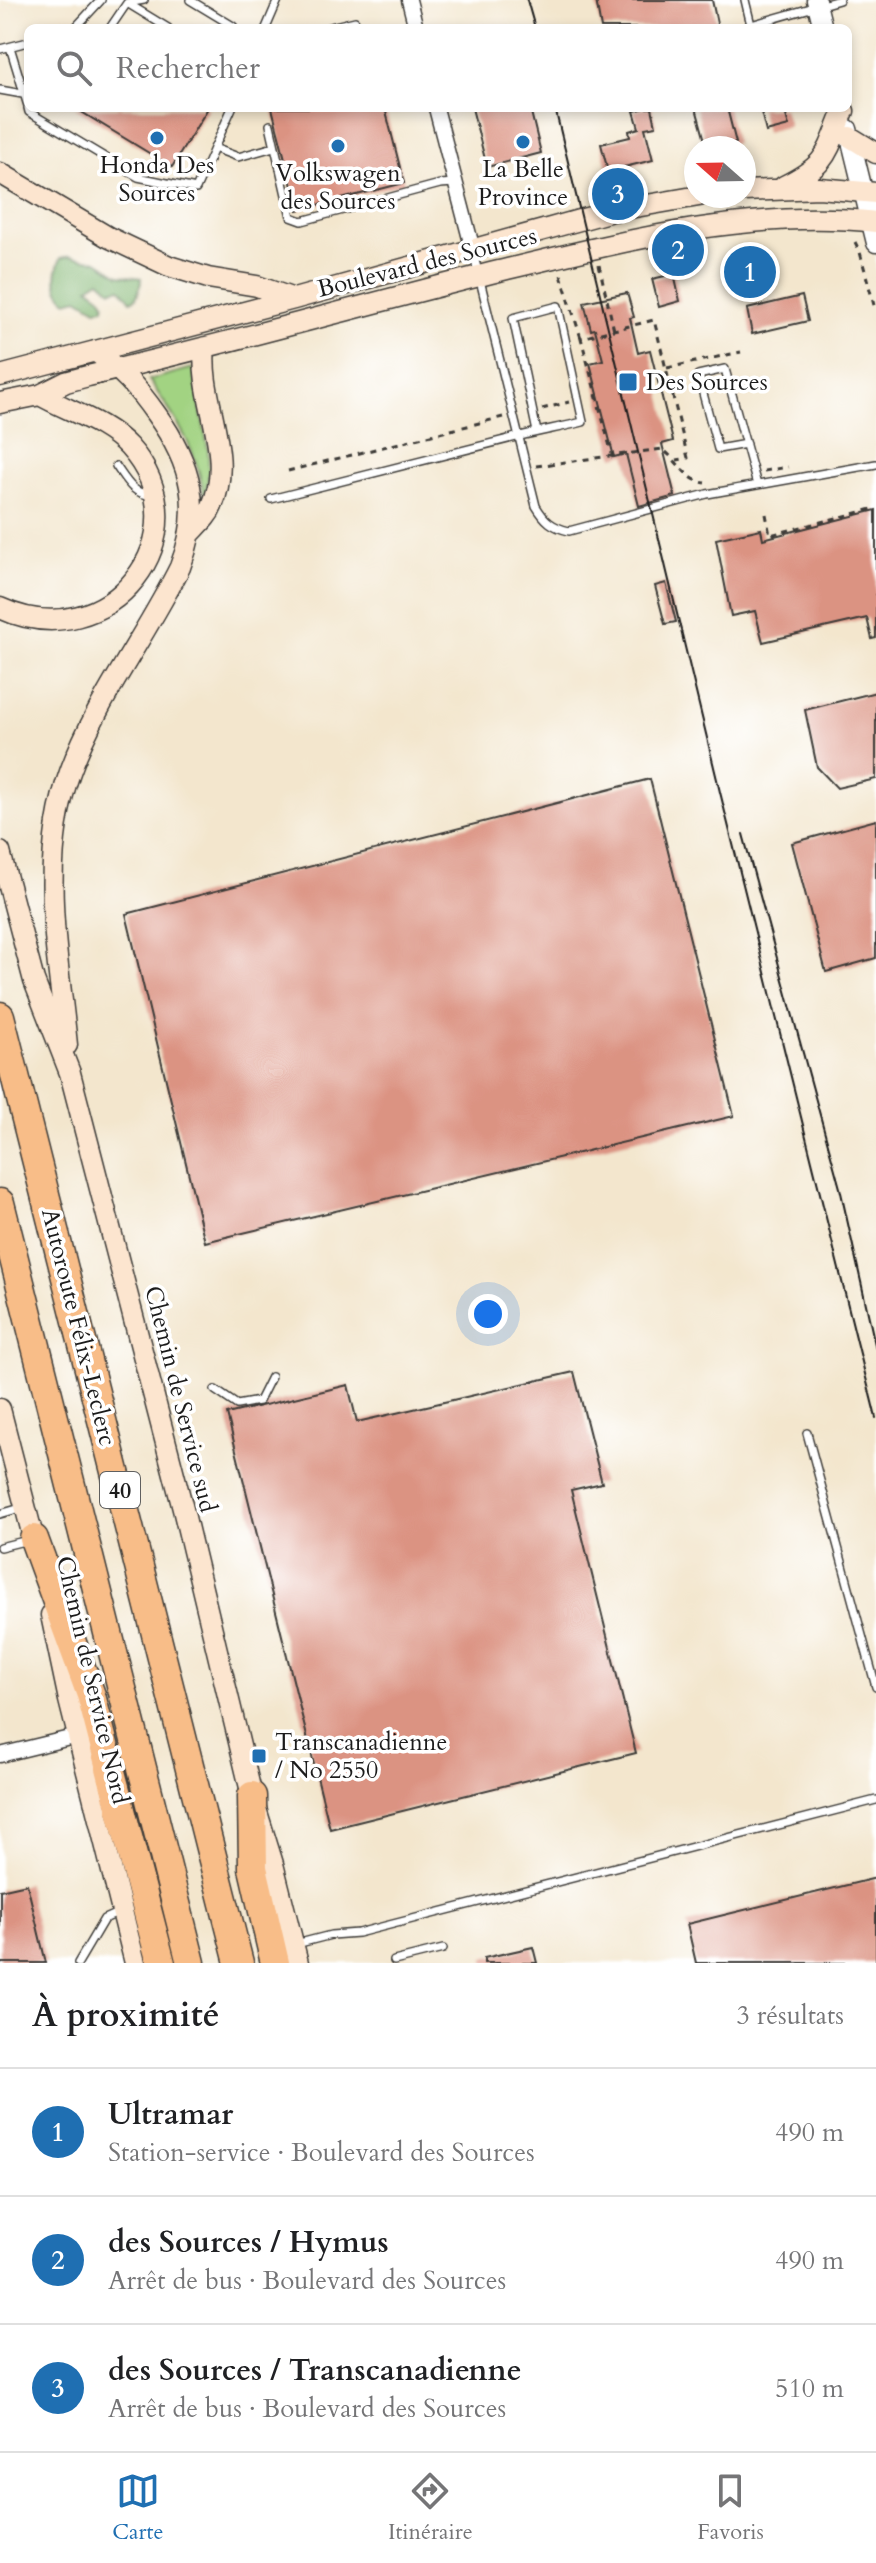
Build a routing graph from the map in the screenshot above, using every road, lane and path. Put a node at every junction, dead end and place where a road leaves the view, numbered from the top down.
1 (101, 0) edge
2 (144, 0) edge
3 (190, 0) edge
4 (278, 0) edge
5 (409, 0) edge
6 (745, 0) edge
7 (839, 0) edge
8 (127, 3) junction
9 (816, 3) edge
10 (80, 24) edge
11 (113, 24) edge
12 (161, 24) edge
13 (230, 24) edge
14 (268, 24) edge
15 (415, 24) edge
16 (751, 24) edge
17 (754, 24) edge
18 (822, 24) edge
19 (24, 43) edge
20 (10, 47) junction
21 (0, 49) edge
22 (24, 87) edge
23 (0, 90) edge
24 (24, 94) edge
25 (29, 112) edge
26 (230, 112) edge
27 (437, 112) edge
28 (843, 112) edge
29 (844, 112) edge
30 (270, 125) dead end
31 (850, 137) junction
32 (274, 147) junction
33 (214, 148) junction
34 (876, 153) edge
35 (0, 173) edge
36 (455, 183) junction
37 (777, 189) junction
38 (756, 190) edge
39 (870, 192) edge
40 (684, 199) edge
41 (873, 222) edge
42 (855, 242) dead end
43 (876, 243) edge
44 (473, 250) junction
45 (599, 265) dead end
46 (561, 275) dead end
47 (479, 276) junction
48 (294, 299) junction
49 (875, 309) edge
50 (614, 330) junction
51 (581, 338) junction
52 (205, 347) junction
53 (95, 351) junction
54 (741, 352) dead end
55 (667, 368) junction
56 (120, 369) junction
57 (0, 376) edge
58 (40, 395) junction
59 (596, 395) junction
60 (578, 400) junction
61 (0, 403) edge
62 (531, 411) junction
63 (514, 414) junction
64 (537, 432) junction
65 (522, 435) junction
66 (746, 444) junction
67 (613, 458) junction
68 (677, 460) junction
69 (876, 464) edge
70 (116, 466) dead end
71 (798, 466) dead end
72 (288, 471) dead end
73 (754, 473) junction
74 (718, 480) dead end
75 (757, 485) junction
76 (154, 495) junction
77 (271, 499) dead end
78 (876, 508) edge
79 (766, 514) dead end
80 (189, 535) junction
81 (0, 608) edge
82 (0, 852) edge
83 (0, 1016) edge
84 (70, 1073) junction
85 (0, 1203) edge
86 (271, 1377) dead end
87 (215, 1390) dead end
88 (0, 1409) edge
89 (807, 1433) dead end
90 (26, 1507) junction
91 (0, 1514) edge
92 (34, 1539) junction
93 (0, 1547) edge
94 (876, 1687) edge
95 (78, 1736) junction
96 (0, 1755) edge
97 (252, 1796) joint
98 (876, 1800) edge
99 (122, 1912) junction
100 (443, 1949) dead end
101 (289, 1957) edge
102 (392, 1962) edge
103 (78, 1963) edge
104 (135, 1963) edge
105 (161, 1963) edge
106 (191, 1963) edge
107 (239, 1963) edge

1 - 10 lane
2 - 8 lane
3 - 13 lane
4 - 14 lane
5 - 15 street
6 - 16 lane
7 - 9 lane
8 - 11 lane
8 - 12 lane
9 - 17 lane
9 - 18 street
19 - 20 lane
20 - 21 lane
20 - 22 lane
23 - 24 lane
25 - 33 lane
26 - 33 lane
27 - 36 street
28 - 37 main road
29 - 31 street
30 - 32 lane
31 - 34 main road
31 - 39 street
32 - 33 lane
32 - 36 lane
35 - 48 main road
36 - 44 street
37 - 38 main road
37 - 39 main road
39 - 41 street
40 - 44 main road, Boulevard des Sources
41 - 43 street
41 - 47 main road, Boulevard des Sources
42 - 49 path
44 - 47 lane
44 - 48 main road, Boulevard des Sources
45 - 50 path
46 - 51 path
47 - 52 main road, Boulevard des Sources
47 - 63 lane
48 - 53 main road, Boulevard des Sources
50 - 51 path
50 - 55 path
51 - 59 path
52 - 56 main road, Boulevard des Sources
52 - 80 main road
53 - 56 main road
53 - 57 main road, Boulevard des Sources
54 - 55 path
55 - 68 path
56 - 58 main road, Boulevard des Sources
56 - 80 main road
58 - 61 main road, Boulevard des Sources
58 - 76 main road
59 - 60 path
59 - 67 path
60 - 62 path
60 - 62 lane
60 - 64 lane
62 - 64 lane
63 - 65 lane
63 - 72 path
64 - 65 lane
65 - 67 path
65 - 75 lane
65 - 77 lane
66 - 66 lane
66 - 73 lane
67 - 68 path
68 - 74 path
69 - 75 lane
70 - 76 lane
71 - 73 path
73 - 75 lane
76 - 81 main road
78 - 79 path
80 - 84 main road
82 - 84 main road, Chemin de Service sud
83 - 107 highway, Autoroute Félix-Leclerc / 40
84 - 97 main road, Chemin de Service sud
85 - 106 highway, Autoroute Félix-Leclerc / 40
86 - 87 lane
88 - 90 main road, Chemin de Service Nord
89 - 94 lane
90 - 91 lane
90 - 92 main road, Chemin de Service Nord
92 - 93 lane
92 - 95 main road, Chemin de Service Nord
92 - 105 highway
95 - 96 street
95 - 99 main road, Chemin de Service Nord
97 - 101 highway
98 - 101 lane
99 - 103 lane
99 - 104 main road, Chemin de Service Nord
100 - 102 lane

